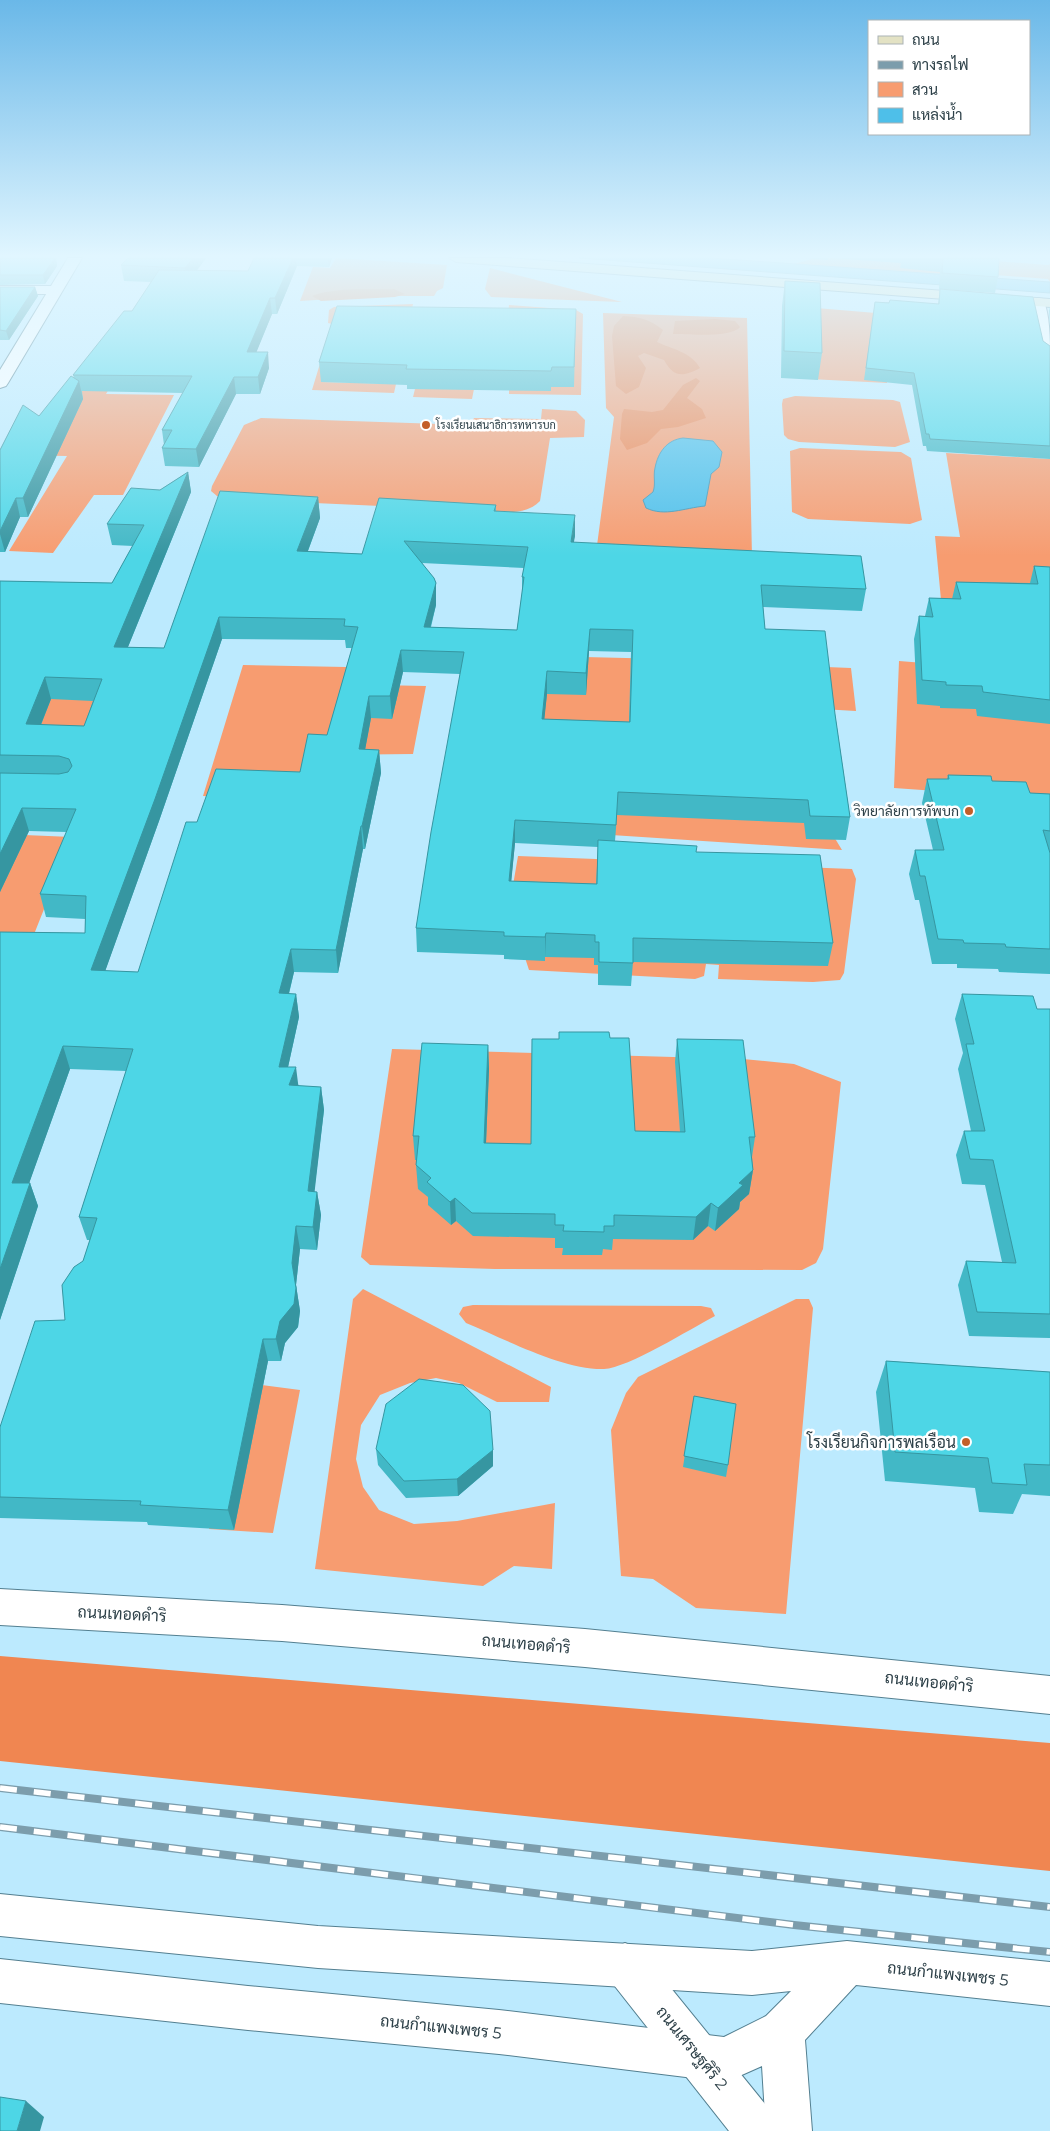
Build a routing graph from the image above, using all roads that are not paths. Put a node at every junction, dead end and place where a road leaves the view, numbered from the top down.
1 (15, 357) edge
2 (0, 383) edge
3 (0, 1607) edge
4 (1050, 1695) edge
5 (0, 1915) edge
6 (847, 1963) junction
7 (625, 1965) junction
8 (0, 1982) edge
9 (1050, 1984) edge
10 (782, 2032) junction
11 (698, 2056) junction
12 (758, 2131) edge
13 (789, 2131) edge

1 - 2 street
3 - 4 street, ถนนเทอดดำริ
5 - 7 street, ถนนกำแพงเพชร 5
6 - 7 street, ถนนกำแพงเพชร 5
6 - 9 street, ถนนกำแพงเพชร 5
6 - 10 street, ถนนกำแพงเพชร 5
7 - 11 street, ถนนเศรษฐศิริ 2
8 - 11 street, ถนนกำแพงเพชร 5
10 - 11 street, ถนนกำแพงเพชร 5
10 - 13 street
11 - 12 street, ถนนเศรษฐศิริ 2

